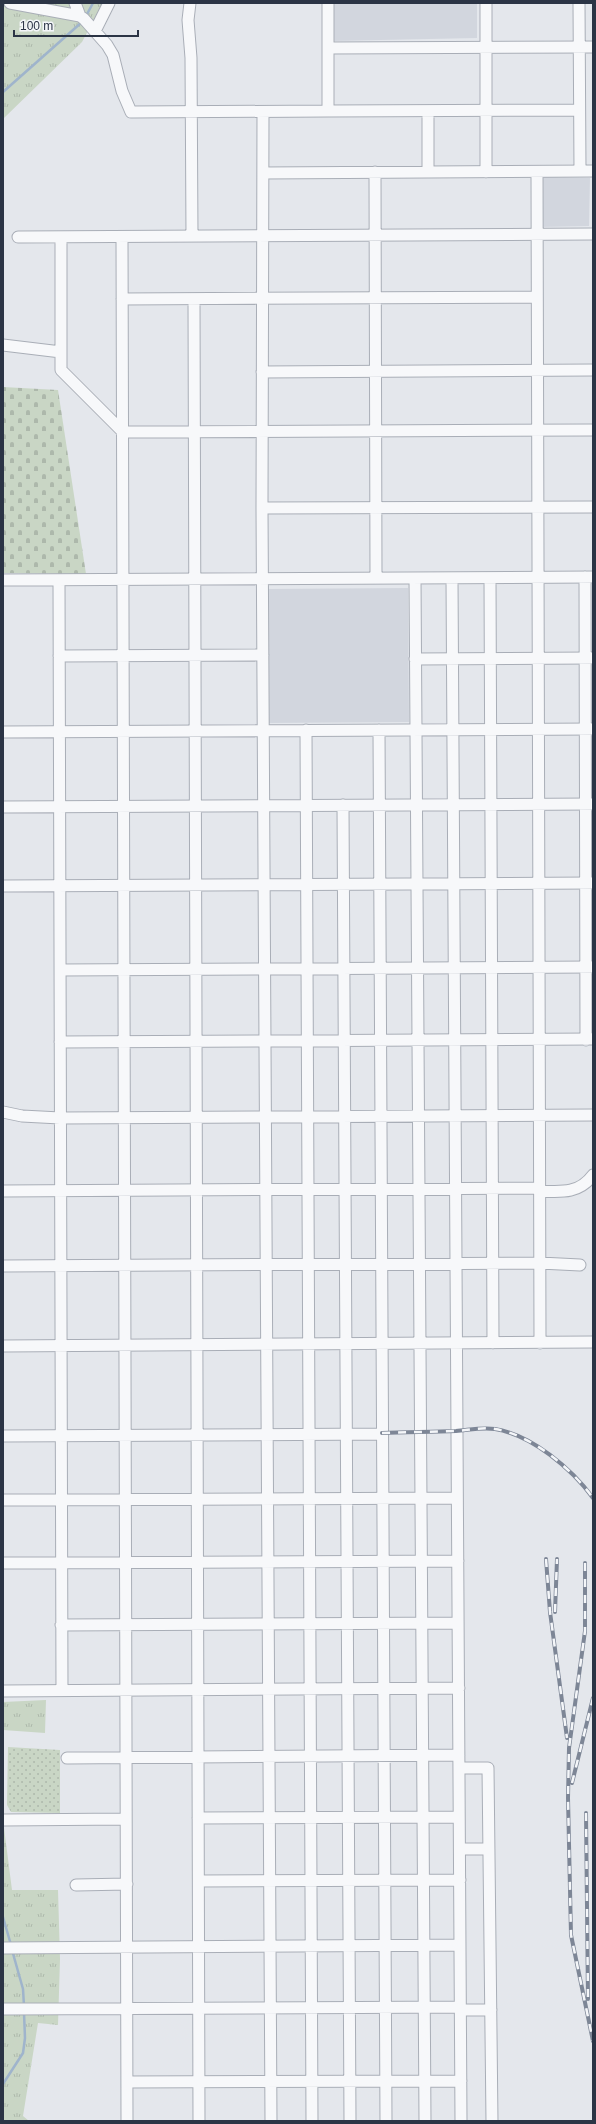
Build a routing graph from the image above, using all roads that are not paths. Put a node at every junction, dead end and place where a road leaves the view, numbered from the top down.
1 (10, 3) edge
2 (75, 3) edge
3 (109, 3) edge
4 (190, 3) edge
5 (328, 3) edge
6 (486, 3) edge
7 (579, 3) edge
8 (80, 16) junction
9 (95, 31) junction
10 (486, 47) junction
11 (579, 47) junction
12 (593, 47) edge
13 (328, 48) junction
14 (486, 110) junction
15 (580, 110) junction
16 (328, 111) junction
17 (428, 111) junction
18 (192, 112) junction
19 (263, 112) junction
20 (580, 171) junction
21 (593, 171) edge
22 (375, 172) junction
23 (428, 172) junction
24 (486, 172) junction
25 (537, 172) junction
26 (263, 173) junction
27 (593, 234) edge
28 (375, 235) junction
29 (537, 235) junction
30 (192, 236) junction
31 (263, 236) junction
32 (18, 237) dead end
33 (61, 237) junction
34 (122, 237) junction
35 (537, 297) junction
36 (262, 298) junction
37 (375, 298) junction
38 (122, 299) junction
39 (194, 299) junction
40 (3, 345) edge
41 (61, 352) junction
42 (593, 370) edge
43 (376, 371) junction
44 (537, 371) junction
45 (262, 372) junction
46 (538, 430) junction
47 (593, 430) edge
48 (376, 431) junction
49 (122, 432) junction
50 (195, 432) junction
51 (262, 433) junction
52 (538, 507) junction
53 (593, 507) edge
54 (262, 508) junction
55 (376, 508) junction
56 (589, 577) edge
57 (376, 578) junction
58 (415, 578) junction
59 (452, 578) junction
60 (490, 578) junction
61 (538, 578) junction
62 (195, 579) junction
63 (263, 579) junction
64 (3, 580) edge
65 (58, 580) junction
66 (123, 580) junction
67 (263, 655) junction
68 (59, 656) junction
69 (123, 656) junction
70 (195, 656) junction
71 (452, 658) junction
72 (491, 658) junction
73 (538, 658) junction
74 (589, 658) edge
75 (415, 659) junction
76 (538, 729) junction
77 (589, 729) edge
78 (306, 730) junction
79 (379, 730) junction
80 (416, 730) junction
81 (453, 730) junction
82 (491, 730) junction
83 (123, 731) junction
84 (195, 731) junction
85 (263, 731) junction
86 (3, 732) edge
87 (59, 732) junction
88 (491, 804) junction
89 (539, 804) junction
90 (589, 804) edge
91 (306, 805) junction
92 (343, 805) junction
93 (379, 805) junction
94 (416, 805) junction
95 (453, 805) junction
96 (59, 806) junction
97 (124, 806) junction
98 (196, 806) junction
99 (264, 806) junction
100 (3, 807) edge
101 (539, 883) junction
102 (589, 883) edge
103 (264, 884) junction
104 (306, 884) junction
105 (343, 884) junction
106 (380, 884) junction
107 (417, 884) junction
108 (454, 884) junction
109 (491, 884) junction
110 (124, 885) junction
111 (196, 885) junction
112 (3, 886) edge
113 (59, 886) junction
114 (589, 967) edge
115 (344, 968) junction
116 (380, 968) junction
117 (417, 968) junction
118 (454, 968) junction
119 (492, 968) junction
120 (539, 968) junction
121 (196, 969) junction
122 (265, 969) junction
123 (307, 969) junction
124 (60, 970) junction
125 (124, 970) junction
126 (418, 1040) junction
127 (455, 1040) junction
128 (492, 1040) junction
129 (539, 1040) junction
130 (590, 1040) edge
131 (196, 1041) junction
132 (265, 1041) junction
133 (307, 1041) junction
134 (344, 1041) junction
135 (380, 1041) junction
136 (60, 1042) junction
137 (124, 1042) junction
138 (3, 1112) edge
139 (540, 1115) junction
140 (593, 1115) edge
141 (307, 1116) junction
142 (344, 1116) junction
143 (381, 1116) junction
144 (418, 1116) junction
145 (455, 1116) junction
146 (492, 1116) junction
147 (124, 1117) junction
148 (196, 1117) junction
149 (265, 1117) junction
150 (60, 1118) junction
151 (593, 1175) edge
152 (492, 1188) junction
153 (266, 1189) junction
154 (308, 1189) junction
155 (345, 1189) junction
156 (381, 1189) junction
157 (419, 1189) junction
158 (456, 1189) junction
159 (60, 1190) junction
160 (125, 1190) junction
161 (197, 1190) junction
162 (540, 1190) junction
163 (3, 1191) edge
164 (456, 1263) junction
165 (492, 1263) junction
166 (540, 1263) junction
167 (266, 1264) junction
168 (308, 1264) junction
169 (345, 1264) junction
170 (382, 1264) junction
171 (419, 1264) junction
172 (580, 1264) dead end
173 (60, 1265) junction
174 (125, 1265) junction
175 (197, 1265) junction
176 (3, 1266) edge
177 (593, 1342) edge
178 (382, 1343) junction
179 (420, 1343) junction
180 (456, 1343) junction
181 (493, 1343) junction
182 (540, 1343) junction
183 (197, 1344) junction
184 (266, 1344) junction
185 (309, 1344) junction
186 (346, 1344) junction
187 (61, 1345) junction
188 (125, 1345) junction
189 (3, 1346) edge
190 (267, 1434) junction
191 (309, 1434) junction
192 (346, 1434) junction
193 (382, 1434) junction
194 (61, 1435) junction
195 (125, 1435) junction
196 (198, 1435) junction
197 (3, 1436) edge
198 (267, 1498) junction
199 (309, 1498) junction
200 (346, 1498) junction
201 (383, 1498) junction
202 (421, 1498) junction
203 (457, 1498) junction
204 (126, 1499) junction
205 (198, 1499) junction
206 (3, 1500) edge
207 (61, 1500) junction
208 (347, 1561) junction
209 (383, 1561) junction
210 (421, 1561) junction
211 (458, 1561) junction
212 (126, 1562) junction
213 (198, 1562) junction
214 (267, 1562) junction
215 (310, 1562) junction
216 (3, 1563) edge
217 (61, 1563) junction
218 (383, 1623) junction
219 (422, 1623) junction
220 (458, 1623) junction
221 (126, 1624) junction
222 (198, 1624) junction
223 (268, 1624) junction
224 (310, 1624) junction
225 (347, 1624) junction
226 (62, 1625) junction
227 (422, 1688) junction
228 (459, 1688) junction
229 (310, 1689) junction
230 (348, 1689) junction
231 (384, 1689) junction
232 (62, 1690) junction
233 (126, 1690) junction
234 (198, 1690) junction
235 (268, 1690) junction
236 (3, 1691) edge
237 (459, 1755) junction
238 (311, 1756) junction
239 (348, 1756) junction
240 (384, 1756) junction
241 (422, 1756) junction
242 (198, 1757) junction
243 (268, 1757) junction
244 (67, 1758) dead end
245 (126, 1758) junction
246 (459, 1768) junction
247 (384, 1817) junction
248 (423, 1817) junction
249 (459, 1817) junction
250 (198, 1818) junction
251 (269, 1818) junction
252 (311, 1818) junction
253 (348, 1818) junction
254 (126, 1819) junction
255 (3, 1820) edge
256 (460, 1849) junction
257 (489, 1849) junction
258 (311, 1880) junction
259 (348, 1880) junction
260 (384, 1880) junction
261 (423, 1880) junction
262 (460, 1880) junction
263 (199, 1881) junction
264 (269, 1881) junction
265 (127, 1884) junction
266 (76, 1885) dead end
267 (460, 1945) junction
268 (270, 1946) junction
269 (312, 1946) junction
270 (349, 1946) junction
271 (385, 1946) junction
272 (424, 1946) junction
273 (127, 1947) junction
274 (199, 1947) junction
275 (3, 1948) edge
276 (312, 2007) junction
277 (349, 2007) junction
278 (385, 2007) junction
279 (424, 2007) junction
280 (127, 2008) junction
281 (199, 2008) junction
282 (270, 2008) junction
283 (461, 2008) junction
284 (3, 2009) edge
285 (491, 2010) junction
286 (350, 2081) junction
287 (385, 2081) junction
288 (425, 2081) junction
289 (461, 2081) junction
290 (127, 2082) junction
291 (199, 2082) junction
292 (270, 2082) junction
293 (312, 2082) junction
294 (127, 2121) edge
295 (199, 2121) edge
296 (271, 2121) edge
297 (312, 2121) edge
298 (350, 2121) edge
299 (386, 2121) edge
300 (425, 2121) edge
301 (461, 2121) edge
302 (492, 2121) edge

1 - 8 street
2 - 8 street
3 - 9 street
4 - 18 street
5 - 13 street
6 - 10 street
7 - 11 street
8 - 9 street
9 - 18 street
10 - 11 street
10 - 13 street
10 - 14 street
11 - 12 street
11 - 15 street
13 - 16 street
14 - 15 street
14 - 17 street
14 - 24 street
15 - 20 street
16 - 17 street
16 - 19 street
17 - 23 street
18 - 19 street
18 - 30 street
19 - 26 street
20 - 21 street
20 - 25 street
22 - 23 street
22 - 26 street
22 - 28 street
23 - 24 street
24 - 25 street
25 - 29 street
26 - 31 street
27 - 29 street
28 - 29 street
28 - 31 street
28 - 37 street
29 - 35 street
30 - 31 street
30 - 34 street
31 - 36 street
32 - 33 street
33 - 34 street
33 - 41 street
34 - 38 street
35 - 37 street
35 - 44 street
36 - 37 street
36 - 39 street
36 - 45 street
37 - 43 street
38 - 39 street
38 - 49 street
39 - 50 street
40 - 41 street
41 - 49 street
42 - 44 street
43 - 44 street
43 - 45 street
43 - 48 street
44 - 46 street
45 - 51 street
46 - 47 street
46 - 48 street
46 - 52 street
48 - 51 street
48 - 55 street
49 - 50 street
49 - 66 street
50 - 51 street
50 - 62 street
51 - 54 street
52 - 53 street
52 - 55 street
52 - 61 street
54 - 55 street
54 - 63 street
55 - 57 street
56 - 61 street
56 - 74 street
57 - 58 street
57 - 63 street
58 - 59 street
58 - 75 street
59 - 60 street
59 - 71 street
60 - 61 street
60 - 72 street
61 - 73 street
62 - 63 street
62 - 66 street
62 - 70 street
63 - 67 street
64 - 65 street
65 - 66 street
65 - 68 street
66 - 69 street
67 - 70 street
67 - 85 street
68 - 69 street
68 - 87 street
69 - 70 street
69 - 83 street
70 - 84 street
71 - 72 street
71 - 75 street
71 - 81 street
72 - 73 street
72 - 82 street
73 - 74 street
73 - 76 street
74 - 77 street
75 - 80 street
76 - 77 street
76 - 82 street
76 - 89 street
77 - 90 street
78 - 79 street
78 - 85 street
78 - 91 street
79 - 80 street
79 - 93 street
80 - 81 street
80 - 94 street
81 - 82 street
81 - 95 street
82 - 88 street
83 - 84 street
83 - 87 street
83 - 97 street
84 - 85 street
84 - 98 street
85 - 99 street
86 - 87 street
87 - 96 street
88 - 89 street
88 - 95 street
88 - 109 street
89 - 90 street
89 - 101 street
90 - 102 street
91 - 92 street
91 - 99 street
91 - 104 street
92 - 93 street
92 - 105 street
93 - 94 street
93 - 106 street
94 - 95 street
94 - 107 street
95 - 108 street
96 - 97 street
96 - 100 street
96 - 113 street
97 - 98 street
97 - 110 street
98 - 99 street
98 - 111 street
99 - 103 street
101 - 102 street
101 - 109 street
101 - 120 street
102 - 114 street
103 - 104 street
103 - 111 street
103 - 122 street
104 - 105 street
104 - 123 street
105 - 106 street
105 - 115 street
106 - 107 street
106 - 116 street
107 - 108 street
107 - 117 street
108 - 109 street
108 - 118 street
109 - 119 street
110 - 111 street
110 - 113 street
110 - 125 street
111 - 121 street
112 - 113 street
113 - 124 street
114 - 120 street
114 - 130 street
115 - 116 street
115 - 123 street
115 - 134 street
116 - 117 street
116 - 135 street
117 - 118 street
117 - 126 street
118 - 119 street
118 - 127 street
119 - 120 street
119 - 128 street
120 - 129 street
121 - 122 street
121 - 125 street
121 - 131 street
122 - 123 street
122 - 132 street
123 - 133 street
124 - 125 street
124 - 136 street
125 - 137 street
126 - 127 street
126 - 135 street
126 - 144 street
127 - 128 street
127 - 145 street
128 - 129 street
128 - 146 street
129 - 130 street
129 - 139 street
131 - 132 street
131 - 137 street
131 - 148 street
132 - 133 street
132 - 149 street
133 - 134 street
133 - 141 street
134 - 135 street
134 - 142 street
135 - 143 street
136 - 137 street
136 - 150 street
137 - 147 street
138 - 150 street
139 - 140 street
139 - 146 street
139 - 162 street
141 - 142 street
141 - 149 street
141 - 154 street
142 - 143 street
142 - 155 street
143 - 144 street
143 - 156 street
144 - 145 street
144 - 157 street
145 - 146 street
145 - 158 street
146 - 152 street
147 - 148 street
147 - 150 street
147 - 160 street
148 - 149 street
148 - 161 street
149 - 153 street
150 - 159 street
151 - 162 street
152 - 158 street
152 - 162 street
152 - 165 street
153 - 154 street
153 - 161 street
153 - 167 street
154 - 155 street
154 - 168 street
155 - 156 street
155 - 169 street
156 - 157 street
156 - 170 street
157 - 158 street
157 - 171 street
158 - 164 street
159 - 160 street
159 - 163 street
159 - 173 street
160 - 161 street
160 - 174 street
161 - 175 street
162 - 166 street
164 - 165 street
164 - 171 street
164 - 180 street
165 - 166 street
165 - 181 street
166 - 172 street
166 - 182 street
167 - 168 street
167 - 175 street
167 - 184 street
168 - 169 street
168 - 185 street
169 - 170 street
169 - 186 street
170 - 171 street
170 - 178 street
171 - 179 street
173 - 174 street
173 - 176 street
173 - 187 street
174 - 175 street
174 - 188 street
175 - 183 street
177 - 182 street
178 - 179 street
178 - 186 street
178 - 193 street
179 - 180 street
179 - 202 street
180 - 181 street
180 - 203 street
181 - 182 street
183 - 184 street
183 - 188 street
183 - 196 street
184 - 185 street
184 - 190 street
185 - 186 street
185 - 191 street
186 - 192 street
187 - 188 street
187 - 189 street
187 - 194 street
188 - 195 street
190 - 191 street
190 - 196 street
190 - 198 street
191 - 192 street
191 - 199 street
192 - 193 street
192 - 200 street
193 - 201 street
194 - 195 street
194 - 197 street
194 - 207 street
195 - 196 street
195 - 204 street
196 - 205 street
198 - 199 street
198 - 205 street
198 - 214 street
199 - 200 street
199 - 215 street
200 - 201 street
200 - 208 street
201 - 202 street
201 - 209 street
202 - 203 street
202 - 210 street
203 - 211 street
204 - 205 street
204 - 207 street
204 - 212 street
205 - 213 street
206 - 207 street
207 - 217 street
208 - 209 street
208 - 215 street
208 - 225 street
209 - 210 street
209 - 218 street
210 - 211 street
210 - 219 street
211 - 220 street
212 - 213 street
212 - 217 street
212 - 221 street
213 - 214 street
213 - 222 street
214 - 215 street
214 - 223 street
215 - 224 street
216 - 217 street
217 - 226 street
218 - 219 street
218 - 225 street
218 - 231 street
219 - 220 street
219 - 227 street
220 - 228 street
221 - 222 street
221 - 226 street
221 - 233 street
222 - 223 street
222 - 234 street
223 - 224 street
223 - 235 street
224 - 225 street
224 - 229 street
225 - 230 street
226 - 232 street
227 - 228 street
227 - 231 street
227 - 241 street
228 - 237 street
229 - 230 street
229 - 235 street
229 - 238 street
230 - 231 street
230 - 239 street
231 - 240 street
232 - 233 street
232 - 236 street
233 - 234 street
233 - 245 street
234 - 235 street
234 - 242 street
235 - 243 street
237 - 241 street
237 - 246 street
238 - 239 street
238 - 243 street
238 - 252 street
239 - 240 street
239 - 253 street
240 - 241 street
240 - 247 street
241 - 248 street
242 - 243 street
242 - 245 street
242 - 250 street
243 - 251 street
244 - 245 street
245 - 254 street
246 - 249 street
246 - 257 street
247 - 248 street
247 - 253 street
247 - 260 street
248 - 249 street
248 - 261 street
249 - 256 street
250 - 251 street
250 - 263 street
251 - 252 street
251 - 264 street
252 - 253 street
252 - 258 street
253 - 259 street
254 - 255 street
254 - 265 street
256 - 257 street
256 - 262 street
257 - 285 street
258 - 259 street
258 - 264 street
258 - 269 street
259 - 260 street
259 - 270 street
260 - 261 street
260 - 271 street
261 - 262 street
261 - 272 street
262 - 267 street
263 - 264 street
263 - 274 street
264 - 268 street
265 - 266 street
265 - 273 street
267 - 272 street
267 - 283 street
268 - 269 street
268 - 274 street
268 - 282 street
269 - 270 street
269 - 276 street
270 - 271 street
270 - 277 street
271 - 272 street
271 - 278 street
272 - 279 street
273 - 274 street
273 - 275 street
273 - 280 street
274 - 281 street
276 - 277 street
276 - 282 street
276 - 293 street
277 - 278 street
277 - 286 street
278 - 279 street
278 - 287 street
279 - 283 street
279 - 288 street
280 - 281 street
280 - 284 street
280 - 290 street
281 - 282 street
281 - 291 street
282 - 292 street
283 - 285 street
283 - 289 street
285 - 302 street
286 - 287 street
286 - 293 street
286 - 298 street
287 - 288 street
287 - 299 street
288 - 289 street
288 - 300 street
289 - 301 street
290 - 291 street
290 - 294 street
291 - 292 street
291 - 295 street
292 - 293 street
292 - 296 street
293 - 297 street

